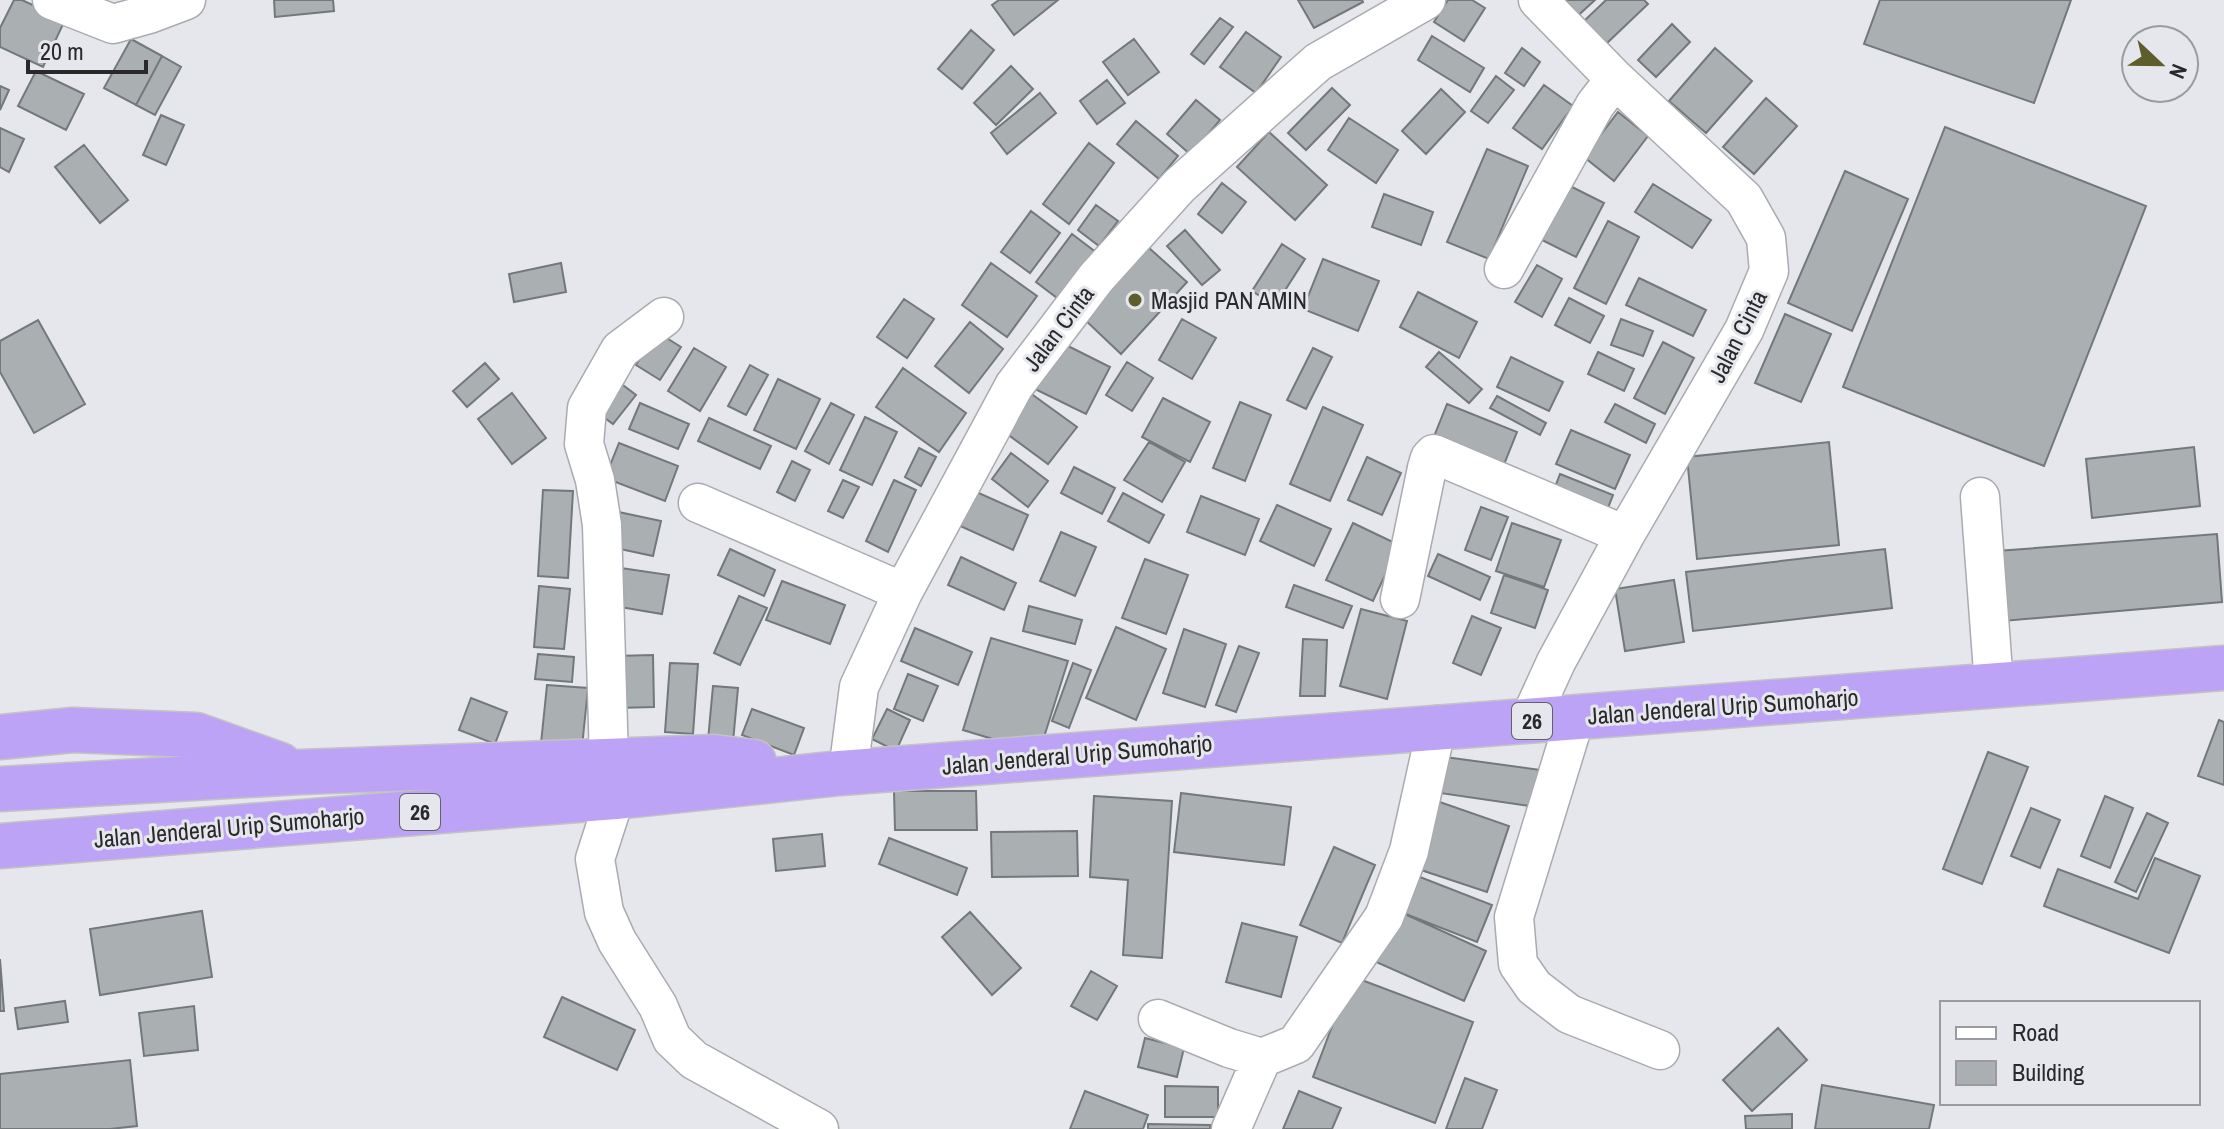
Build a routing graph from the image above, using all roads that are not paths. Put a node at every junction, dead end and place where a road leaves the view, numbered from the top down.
1 (52, 0) edge
2 (186, 0) edge
3 (1426, 0) edge
4 (1538, 0) edge
5 (1615, 79) junction
6 (1504, 269) dead end
7 (664, 317) dead end
8 (1980, 497) dead end
9 (698, 503) dead end
10 (1625, 535) junction
11 (903, 592) junction
12 (1400, 599) dead end
13 (2224, 668) edge
14 (1994, 685) junction
15 (1575, 718) junction
16 (1529, 721) junction
17 (1437, 725) junction
18 (0, 737) edge
19 (301, 772) junction
20 (844, 772) junction
21 (612, 779) junction
22 (0, 789) edge
23 (0, 846) edge
24 (1158, 1019) dead end
25 (1660, 1050) dead end
26 (1262, 1058) junction
27 (819, 1129) edge
28 (1231, 1129) edge

1 - 2 street
3 - 11 street, Jalan Cinta
4 - 5 street, Jalan Cinta
5 - 6 street
5 - 10 street, Jalan Cinta
7 - 21 street
8 - 14 street
9 - 11 street
10 - 12 street
10 - 16 street, Jalan Cinta
11 - 20 street, Jalan Cinta
13 - 14 highway, Jalan Jenderal Urip Sumoharjo / 26
14 - 15 highway, Jalan Jenderal Urip Sumoharjo / 26
15 - 16 highway, Jalan Jenderal Urip Sumoharjo / 26
15 - 25 street
16 - 17 highway, Jalan Jenderal Urip Sumoharjo / 26
17 - 20 highway, Jalan Jenderal Urip Sumoharjo / 26
17 - 26 street
18 - 19 highway
19 - 21 highway, Jalan Jenderal Urip Sumoharjo / 26
19 - 22 highway, Jalan Jenderal Urip Sumoharjo / 26
20 - 21 highway, Jalan Jenderal Urip Sumoharjo / 26
21 - 23 highway, Jalan Jenderal Urip Sumoharjo / 26
21 - 27 street
24 - 26 street
26 - 28 street

